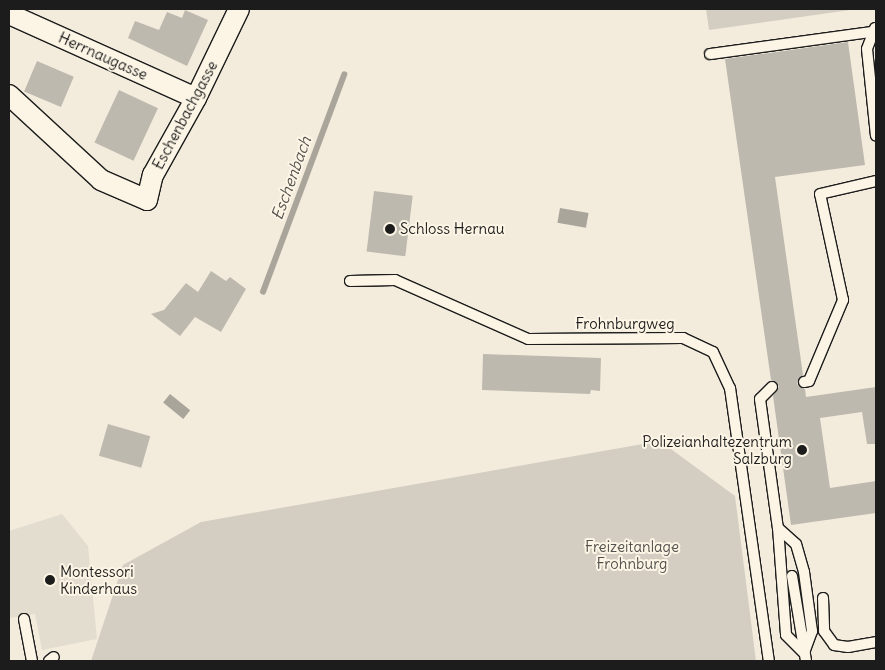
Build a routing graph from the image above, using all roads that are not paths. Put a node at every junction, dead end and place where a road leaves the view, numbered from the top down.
1 (239, 9) edge
2 (9, 14) edge
3 (874, 30) edge
4 (710, 54) dead end
5 (9, 96) edge
6 (196, 98) junction
7 (876, 136) edge
8 (876, 181) edge
9 (350, 281) dead end
10 (804, 382) dead end
11 (772, 386) dead end
12 (778, 528) junction
13 (792, 576) dead end
14 (823, 598) dead end
15 (24, 619) dead end
16 (876, 642) edge
17 (805, 657) edge
18 (32, 661) edge
19 (769, 661) edge

1 - 6 street, Eschenbachgasse
2 - 6 street, Herrnaugasse
3 - 4 lane
3 - 7 lane
5 - 6 street, Eschenbachgasse
8 - 10 lane
9 - 19 lane, Frohnburgweg
11 - 12 lane
12 - 17 lane
12 - 17 lane
13 - 17 lane
14 - 16 lane
15 - 18 lane

